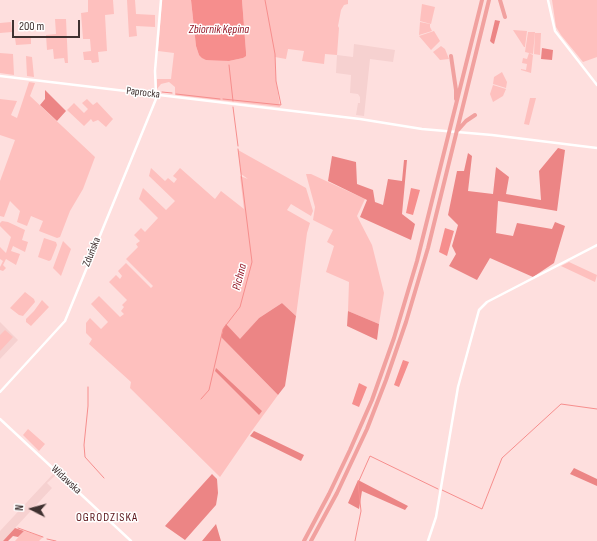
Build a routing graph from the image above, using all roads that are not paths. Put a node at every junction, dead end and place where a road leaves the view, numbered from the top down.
1 (160, 0) edge
2 (482, 0) edge
3 (489, 0) edge
4 (500, 0) edge
5 (548, 0) edge
6 (505, 17) dead end
7 (451, 56) dead end
8 (0, 76) edge
9 (597, 85) edge
10 (157, 94) junction
11 (456, 108) junction
12 (475, 115) dead end
13 (455, 138) junction
14 (597, 148) edge
15 (597, 245) edge
16 (0, 392) edge
17 (0, 419) edge
18 (131, 541) edge
19 (304, 541) edge
20 (311, 541) edge
21 (428, 541) edge

1 - 10 street, Zduńska
2 - 11 highway
3 - 13 highway
4 - 6 highway
5 - 9 street
7 - 11 highway
8 - 10 street, Paprocka
10 - 14 street, Paprocka
10 - 16 street, Zduńska
11 - 19 highway
12 - 13 highway
13 - 20 highway
15 - 21 street
17 - 18 street, Widawska

